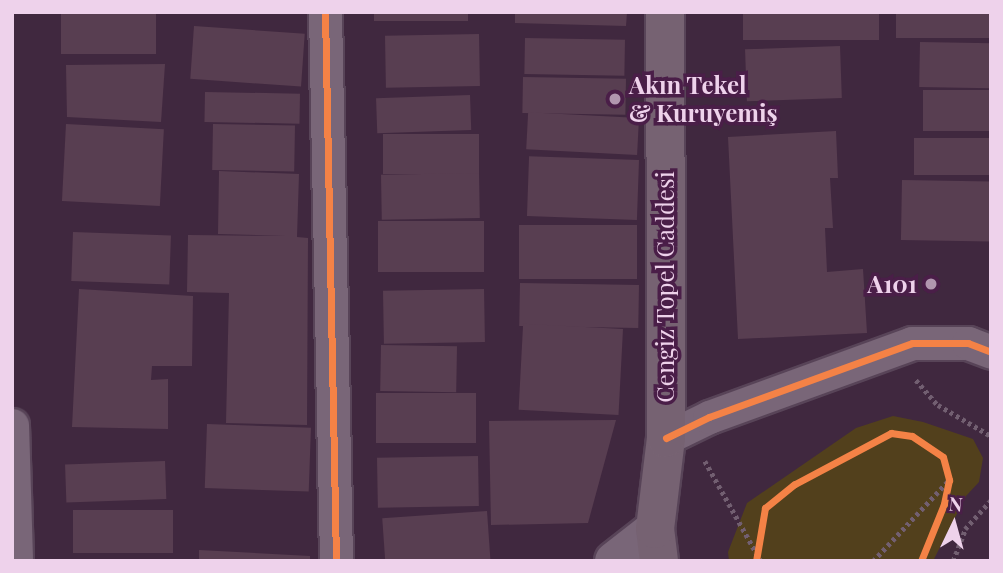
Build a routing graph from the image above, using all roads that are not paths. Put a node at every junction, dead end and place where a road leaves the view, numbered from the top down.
1 (326, 12) edge
2 (665, 12) edge
3 (991, 352) edge
4 (12, 425) edge
5 (676, 433) junction
6 (657, 545) edge
7 (16, 561) edge
8 (336, 561) edge
9 (614, 561) edge

1 - 8 street
2 - 5 main road, Cengiz Topel Caddesi
3 - 5 street
4 - 7 street
5 - 6 main road, Cengiz Topel Caddesi
6 - 9 street

